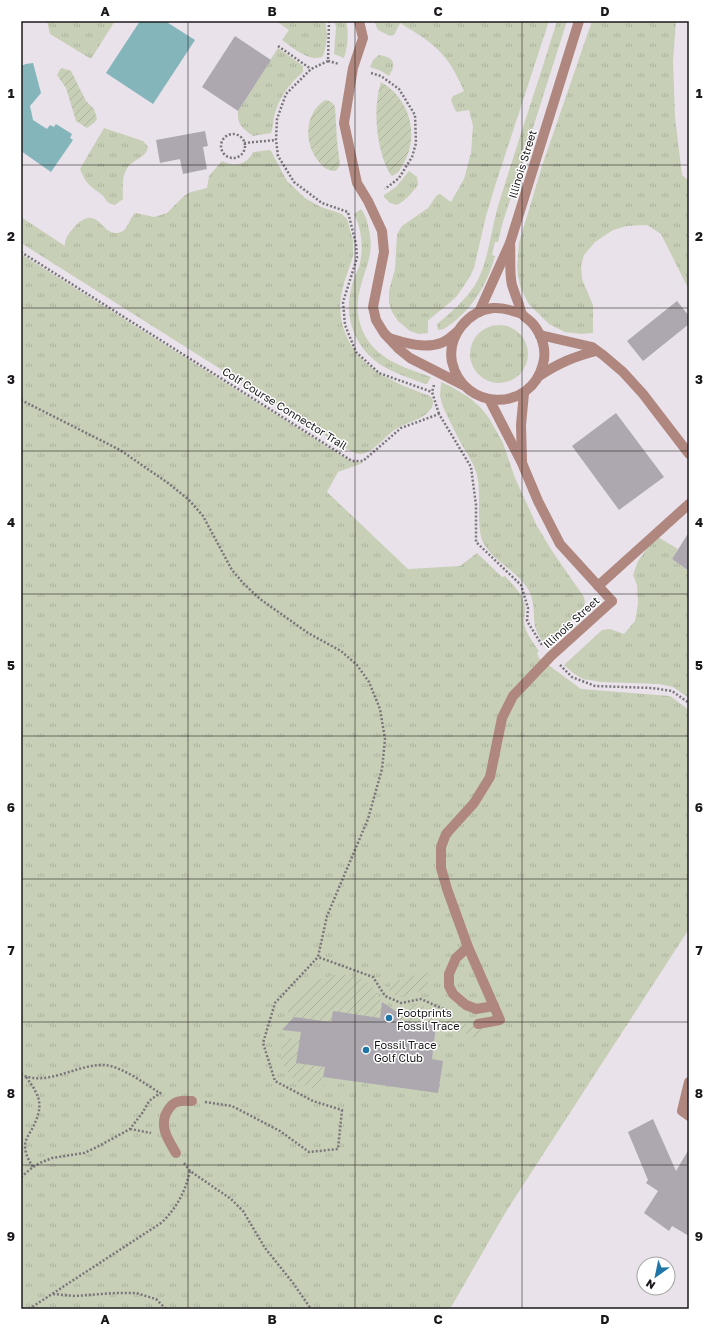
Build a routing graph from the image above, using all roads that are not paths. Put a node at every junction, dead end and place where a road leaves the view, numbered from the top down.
1 (359, 21) edge
2 (579, 21) edge
3 (510, 243) junction
4 (479, 312) junction
5 (522, 314) junction
6 (457, 332) junction
7 (540, 335) junction
8 (389, 338) junction
9 (596, 351) junction
10 (539, 376) junction
11 (463, 385) junction
12 (524, 392) junction
13 (489, 399) junction
14 (689, 454) edge
15 (522, 463) junction
16 (689, 504) edge
17 (598, 586) junction
18 (468, 947) junction
19 (494, 1006) junction
20 (478, 1024) road end
21 (689, 1082) edge
22 (192, 1101) road end
23 (689, 1116) edge
24 (176, 1153) road end

1 - 8 street
2 - 3 street, Illinois Street
3 - 4 street, Illinois Street
3 - 5 street
4 - 5 street
4 - 6 street
5 - 7 street
6 - 8 street
6 - 11 street
7 - 9 street
7 - 10 street
8 - 11 street
9 - 10 street
9 - 14 street
10 - 12 street
11 - 13 street
12 - 13 street
12 - 15 street, Illinois Street
13 - 15 street, Illinois Street
15 - 17 street, Illinois Street
16 - 17 street
17 - 18 street, Illinois Street
18 - 19 street, Illinois Street
18 - 19 street
19 - 20 street, Illinois Street
21 - 23 street
22 - 24 street

